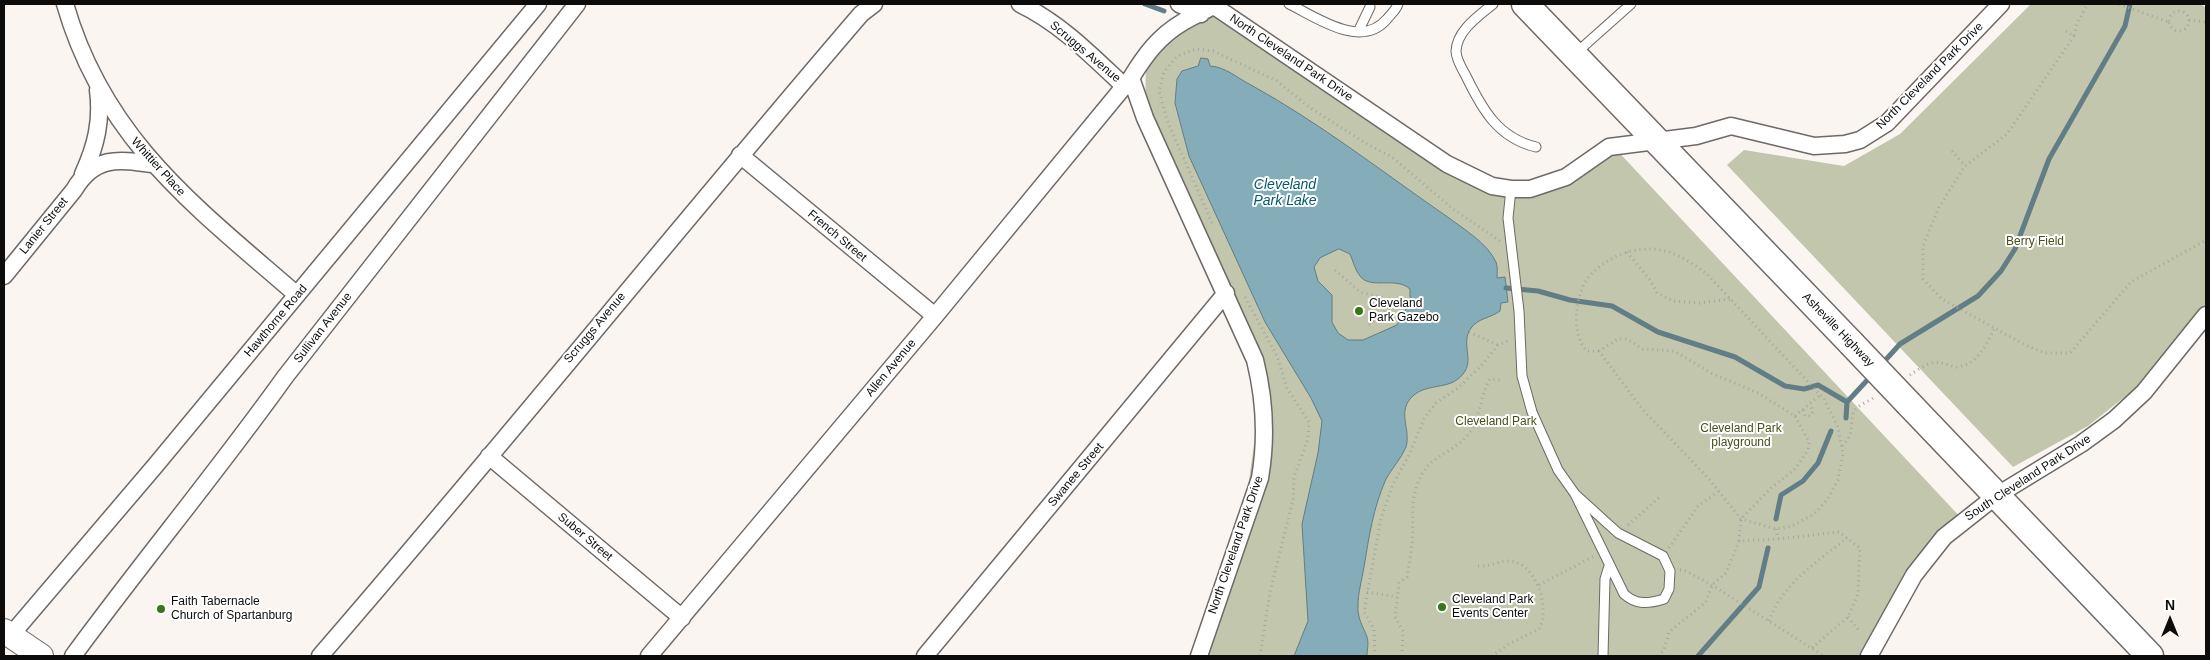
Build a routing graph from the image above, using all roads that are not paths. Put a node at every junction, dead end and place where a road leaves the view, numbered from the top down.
1 (65, 4) edge
2 (538, 4) edge
3 (576, 4) edge
4 (874, 4) edge
5 (1020, 4) edge
6 (1179, 4) edge
7 (1289, 4) edge
8 (1398, 4) edge
9 (1493, 4) edge
10 (1525, 4) edge
11 (1630, 4) edge
12 (2002, 4) edge
13 (1370, 7) dead end
14 (1208, 8) edge
15 (1358, 32) junction
16 (1574, 55) junction
17 (1128, 82) junction
18 (97, 84) junction
19 (1657, 141) junction
20 (1536, 147) dead end
21 (740, 155) junction
22 (152, 164) junction
23 (83, 174) junction
24 (1510, 189) junction
25 (4, 276) edge
26 (1226, 293) junction
27 (297, 295) junction
28 (2206, 315) edge
29 (935, 316) junction
30 (488, 456) junction
31 (1575, 494) junction
32 (1996, 496) junction
33 (1609, 566) junction
34 (682, 618) junction
35 (7, 633) edge
36 (41, 656) edge
37 (73, 656) edge
38 (320, 656) edge
39 (649, 656) edge
40 (925, 656) edge
41 (1199, 656) edge
42 (1603, 656) edge
43 (1869, 656) edge
44 (2150, 656) edge

1 - 18 street, Whittier Place
2 - 27 street, Hawthorne Road
3 - 37 street, Sullivan Avenue
4 - 21 street, Scruggs Avenue
5 - 17 street, Scruggs Avenue
6 - 14 street
7 - 15 lane
8 - 15 lane
9 - 20 lane
10 - 16 main road, Asheville Highway
11 - 16 lane
12 - 19 street, North Cleveland Park Drive
13 - 15 lane
14 - 17 street
14 - 24 street, North Cleveland Park Drive
16 - 19 main road, Asheville Highway
17 - 26 street, North Cleveland Park Drive
17 - 29 street, Allen Avenue
18 - 22 street, Whittier Place
18 - 23 street, Lanier Street
19 - 24 street, North Cleveland Park Drive
19 - 32 main road, Asheville Highway, bridge
21 - 29 street, French Street
21 - 30 street, Scruggs Avenue
22 - 23 street, Lanier Street
22 - 27 street, Whittier Place
23 - 25 street, Lanier Street
24 - 31 lane
26 - 40 street, Swanee Street
26 - 41 street, North Cleveland Park Drive
27 - 35 street, Hawthorne Road
28 - 32 street, South Cleveland Park Drive
29 - 34 street, Allen Avenue
30 - 34 street, Suber Street
30 - 38 street, Scruggs Avenue
31 - 33 lane
31 - 33 lane
32 - 43 street, South Cleveland Park Drive
32 - 44 main road, Asheville Highway
33 - 42 lane
34 - 39 street, Allen Avenue
35 - 36 street

